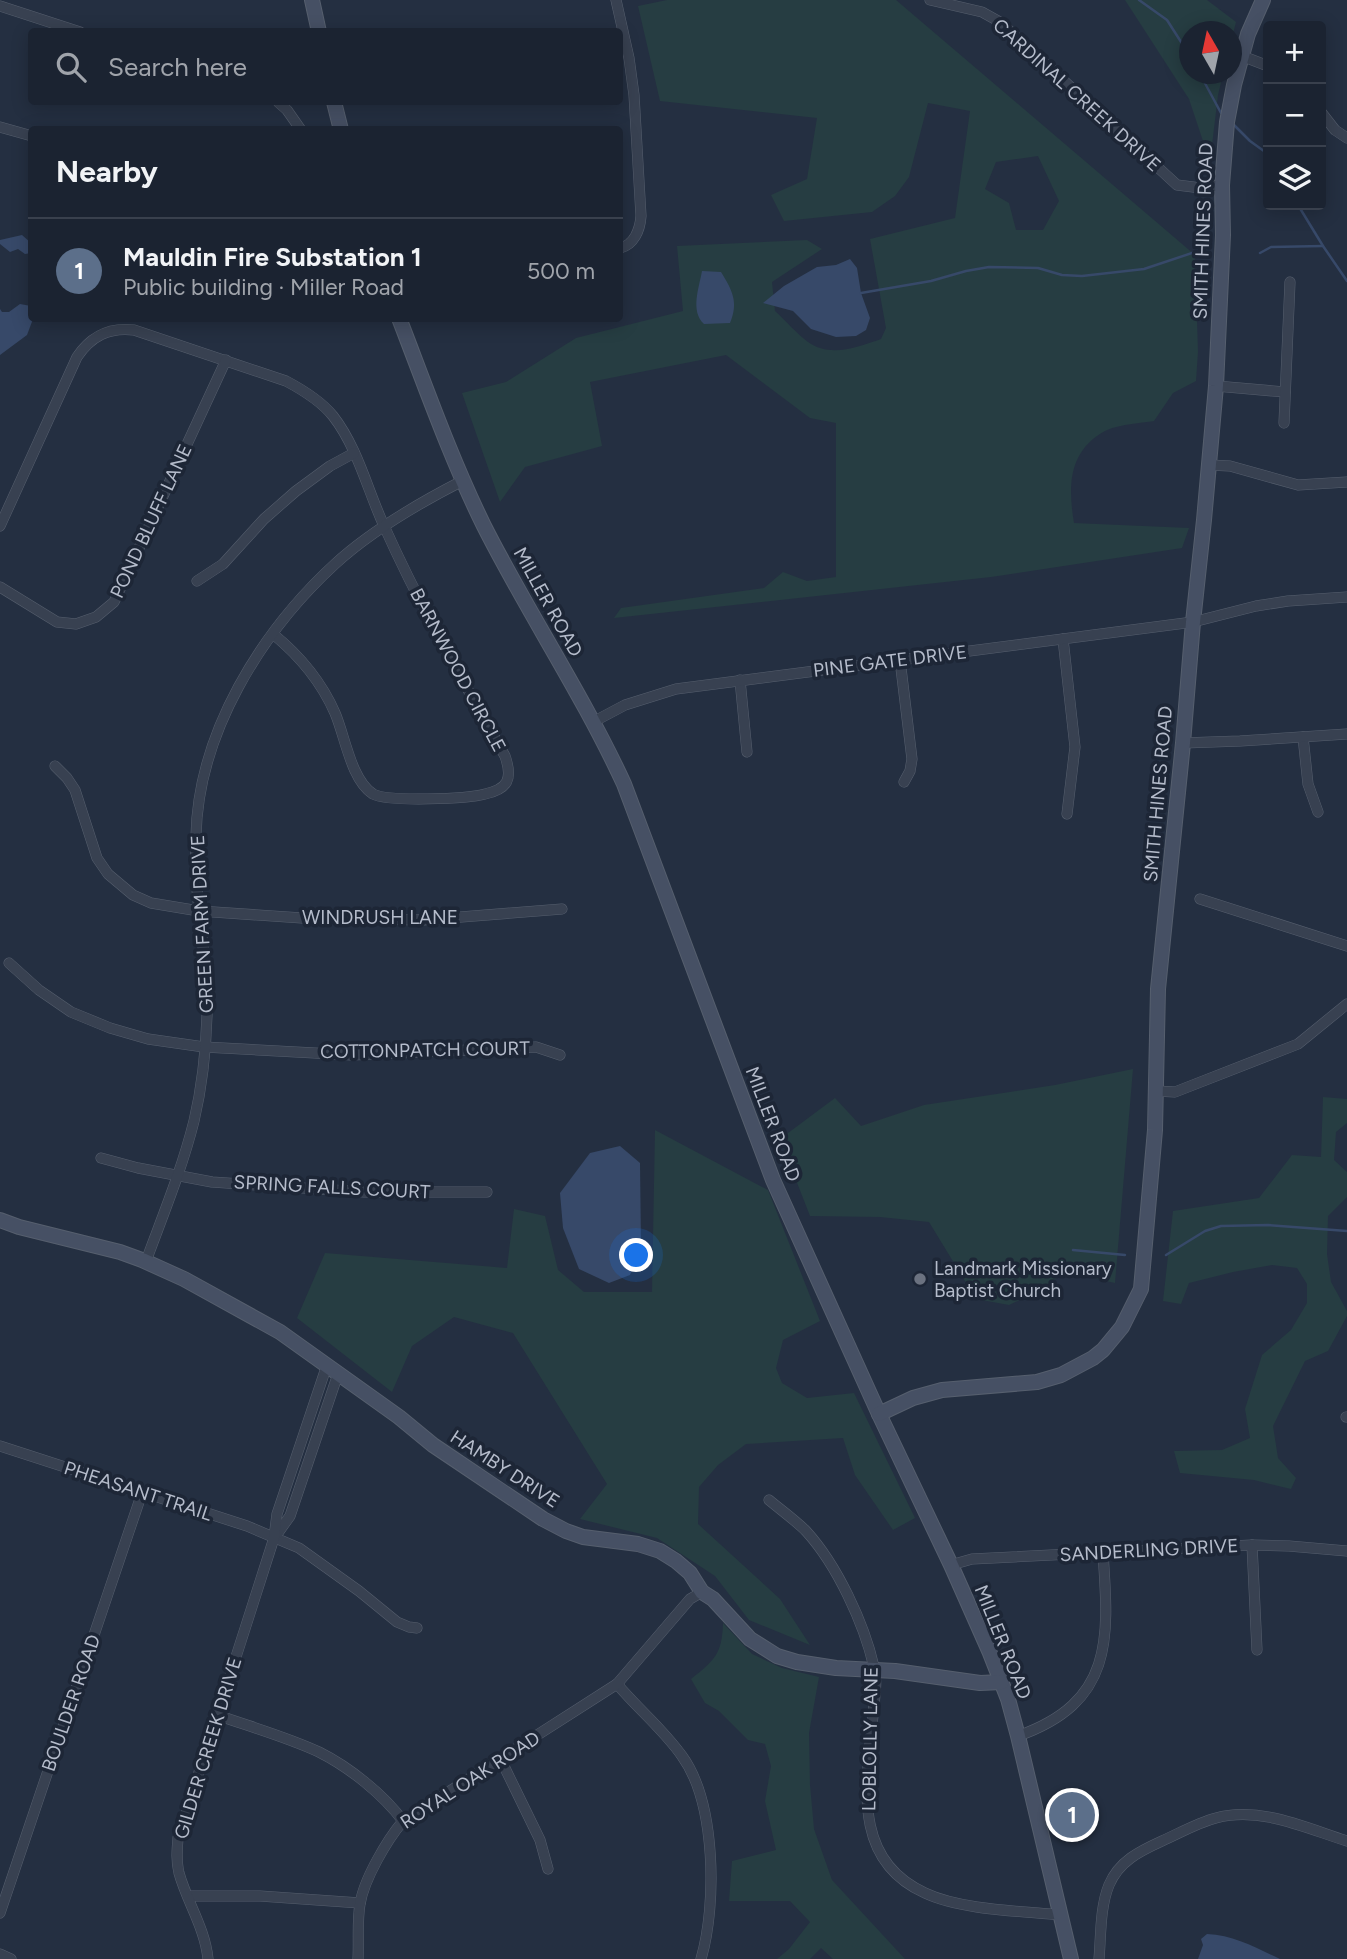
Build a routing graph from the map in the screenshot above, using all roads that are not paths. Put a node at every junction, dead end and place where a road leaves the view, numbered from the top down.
1 (312, 0) edge
2 (616, 0) edge
3 (930, 0) edge
4 (1263, 0) edge
5 (0, 6) edge
6 (68, 28) edge
7 (318, 28) edge
8 (622, 28) edge
9 (623, 31) edge
10 (1242, 56) joint
11 (1263, 64) edge
12 (1235, 84) edge
13 (281, 105) edge
14 (335, 105) edge
15 (1326, 118) edge
16 (298, 126) edge
17 (340, 126) edge
18 (0, 127) edge
19 (28, 135) edge
20 (1347, 138) edge
21 (1222, 185) junction
22 (623, 247) edge
23 (1290, 282) dead end
24 (401, 322) edge
25 (226, 360) junction
26 (1216, 386) junction
27 (1285, 392) junction
28 (1284, 423) dead end
29 (354, 453) junction
30 (1209, 465) junction
31 (464, 480) junction
32 (1347, 482) edge
33 (0, 526) edge
34 (384, 527) junction
35 (197, 580) dead end
36 (0, 587) edge
37 (1347, 597) edge
38 (1193, 622) junction
39 (273, 635) junction
40 (1063, 639) junction
41 (900, 660) junction
42 (740, 680) junction
43 (593, 722) junction
44 (1347, 734) edge
45 (1303, 737) junction
46 (1183, 743) junction
47 (747, 752) dead end
48 (55, 766) dead end
49 (904, 782) dead end
50 (1318, 812) dead end
51 (1067, 814) dead end
52 (1200, 899) dead end
53 (562, 909) dead end
54 (199, 911) junction
55 (1347, 946) edge
56 (9, 962) dead end
57 (1347, 1004) edge
58 (204, 1047) junction
59 (560, 1055) dead end
60 (1156, 1091) junction
61 (101, 1158) dead end
62 (177, 1176) junction
63 (487, 1192) dead end
64 (0, 1220) edge
65 (146, 1261) junction
66 (332, 1369) junction
67 (879, 1414) junction
68 (0, 1446) edge
69 (142, 1493) junction
70 (769, 1500) dead end
71 (274, 1538) junction
72 (1252, 1545) junction
73 (1347, 1551) edge
74 (1103, 1553) junction
75 (951, 1565) junction
76 (702, 1592) junction
77 (417, 1628) dead end
78 (1257, 1650) dead end
79 (875, 1670) junction
80 (1002, 1682) junction
81 (617, 1684) junction
82 (217, 1716) junction
83 (1018, 1736) junction
84 (501, 1760) junction
85 (402, 1821) junction
86 (1347, 1841) edge
87 (548, 1869) dead end
88 (188, 1896) junction
89 (360, 1903) junction
90 (0, 1913) edge
91 (1060, 1915) junction
92 (0, 1954) edge
93 (11, 1959) edge
94 (208, 1959) edge
95 (358, 1959) edge
96 (701, 1959) edge
97 (1071, 1959) edge
98 (1099, 1959) edge

1 - 7 street
2 - 8 street
3 - 21 street, CARDINAL CREEK DRIVE
4 - 10 street, SMITH HINES ROAD
5 - 6 street
9 - 22 street
10 - 11 street
12 - 21 street, SMITH HINES ROAD
13 - 16 street
14 - 17 street
15 - 20 street
18 - 19 street
21 - 26 street, SMITH HINES ROAD
23 - 27 street
24 - 31 street, MILLER ROAD
25 - 29 street
25 - 33 street
25 - 36 street, POND BLUFF LANE
26 - 27 street
26 - 30 street, SMITH HINES ROAD
27 - 28 street
29 - 34 street
29 - 35 street
30 - 32 street
30 - 38 street, SMITH HINES ROAD
31 - 34 street, GREEN FARM DRIVE
31 - 43 street, MILLER ROAD
34 - 39 street, GREEN FARM DRIVE
34 - 39 street, BARNWOOD CIRCLE
37 - 38 street, PINE GATE DRIVE
38 - 40 street, PINE GATE DRIVE
38 - 46 street, SMITH HINES ROAD
39 - 54 street, GREEN FARM DRIVE
40 - 41 street, PINE GATE DRIVE
40 - 51 street
41 - 42 street, PINE GATE DRIVE
41 - 49 street
42 - 43 street, PINE GATE DRIVE
42 - 47 street
43 - 67 street, MILLER ROAD
44 - 45 street
45 - 46 street
45 - 50 street
46 - 60 street, SMITH HINES ROAD
48 - 54 street, WINDRUSH LANE
52 - 55 street
53 - 54 street, WINDRUSH LANE
54 - 58 street, GREEN FARM DRIVE
56 - 58 street, COTTONPATCH COURT
57 - 60 street
58 - 59 street, COTTONPATCH COURT
58 - 62 street, GREEN FARM DRIVE
60 - 67 street, SMITH HINES ROAD
61 - 62 street, SPRING FALLS COURT
62 - 63 street, SPRING FALLS COURT
62 - 65 street, GREEN FARM DRIVE
64 - 65 street, HAMBY DRIVE
65 - 66 street, HAMBY DRIVE
66 - 71 street, GILDER CREEK DRIVE
66 - 76 street, HAMBY DRIVE
67 - 75 street, MILLER ROAD
68 - 69 street, PHEASANT TRAIL
69 - 71 street, PHEASANT TRAIL
69 - 90 street, BOULDER ROAD
70 - 79 street, LOBLOLLY LANE
71 - 77 street, PHEASANT TRAIL
71 - 82 street, GILDER CREEK DRIVE
72 - 73 street, SANDERLING DRIVE
72 - 74 street, SANDERLING DRIVE
72 - 78 street
74 - 75 street, SANDERLING DRIVE
74 - 83 street
75 - 80 street, MILLER ROAD
76 - 79 street, HAMBY DRIVE
76 - 81 street, ROYAL OAK ROAD
79 - 80 street, HAMBY DRIVE
79 - 91 street, LOBLOLLY LANE
80 - 83 street, MILLER ROAD
81 - 84 street, ROYAL OAK ROAD
81 - 96 street
82 - 85 street
82 - 88 street, GILDER CREEK DRIVE
83 - 91 street, MILLER ROAD
84 - 85 street, ROYAL OAK ROAD
84 - 87 street
85 - 89 street, ROYAL OAK ROAD
86 - 98 street
88 - 89 street
88 - 94 street, GILDER CREEK DRIVE
89 - 95 street, ROYAL OAK ROAD
91 - 97 street, MILLER ROAD
92 - 93 street

